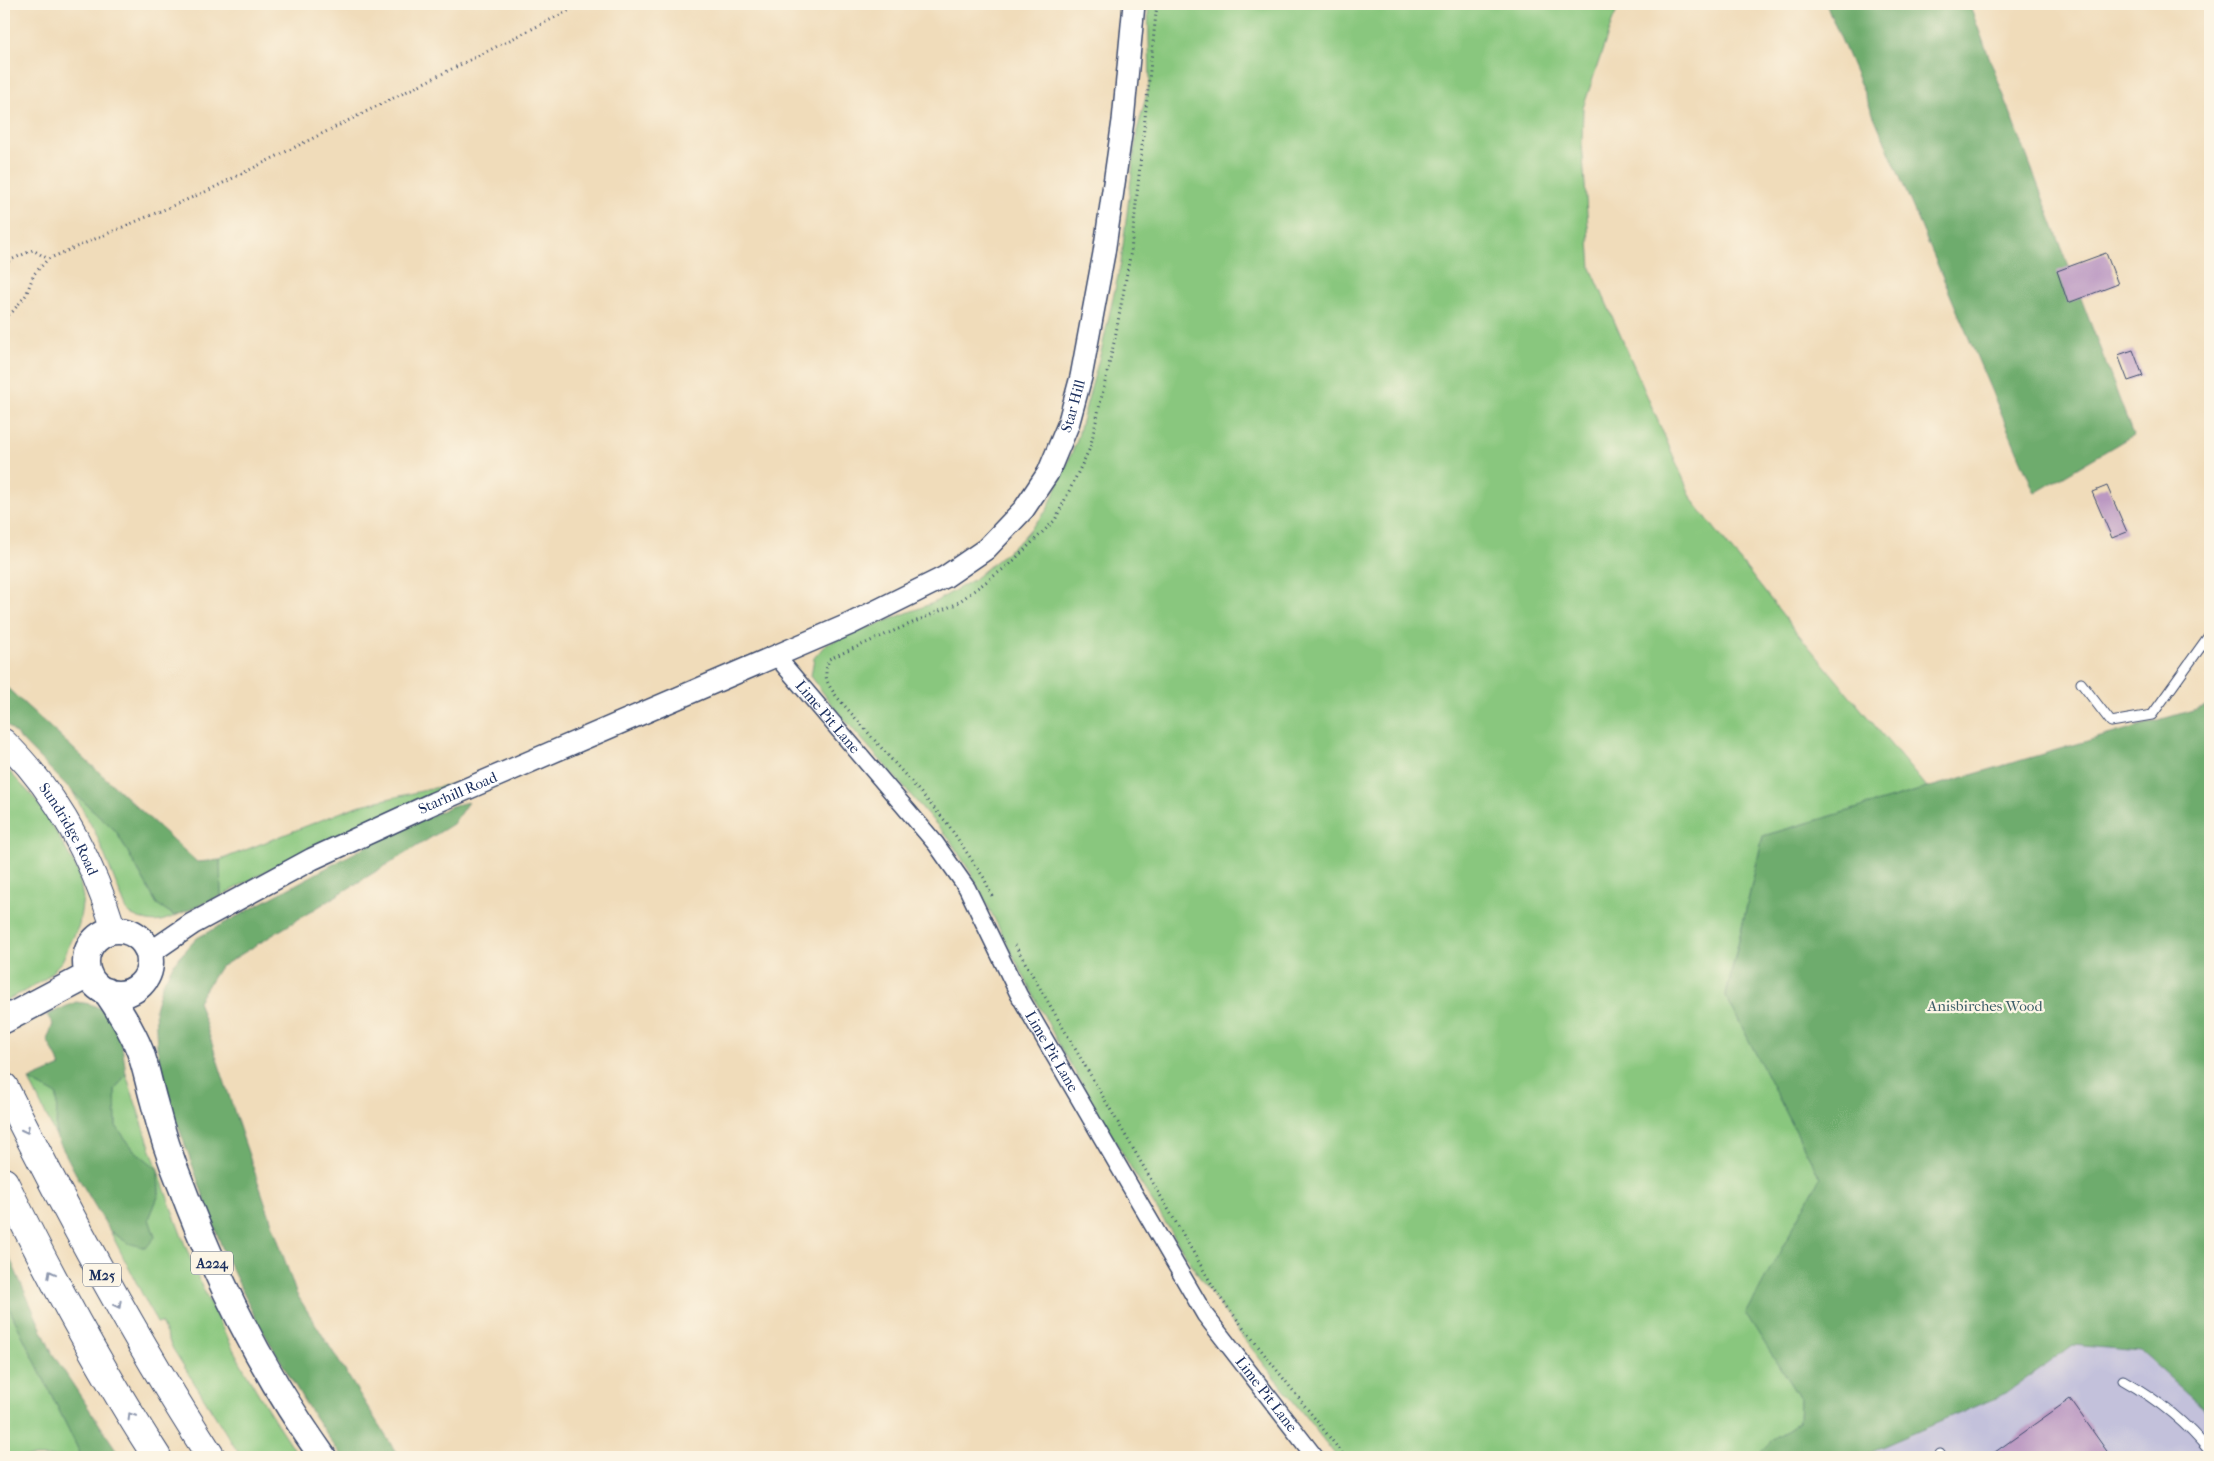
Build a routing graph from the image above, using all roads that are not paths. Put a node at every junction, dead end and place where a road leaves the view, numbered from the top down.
1 (1134, 4) edge
2 (2210, 634) edge
3 (776, 656) junction
4 (2082, 683) dead end
5 (4, 741) edge
6 (114, 930) junction
7 (148, 950) junction
8 (147, 976) junction
9 (98, 983) junction
10 (15, 1015) edge
11 (140, 1051) junction
12 (4, 1087) edge
13 (4, 1182) edge
14 (2123, 1380) dead end
15 (2210, 1452) edge
16 (157, 1457) edge
17 (211, 1457) edge
18 (323, 1457) edge
19 (1315, 1457) edge

1 - 3 street, Star Hill
2 - 4 lane
3 - 7 street, Starhill Road
3 - 19 street, Lime Pit Lane
5 - 6 main road, Sundridge Road
6 - 7 main road
6 - 9 main road
7 - 8 main road
8 - 9 main road
8 - 11 main road, A224
9 - 10 main road
9 - 11 main road, A224
11 - 18 main road, A224
12 -> 17 highway, M25
16 -> 13 highway, M25
14 - 15 lane

